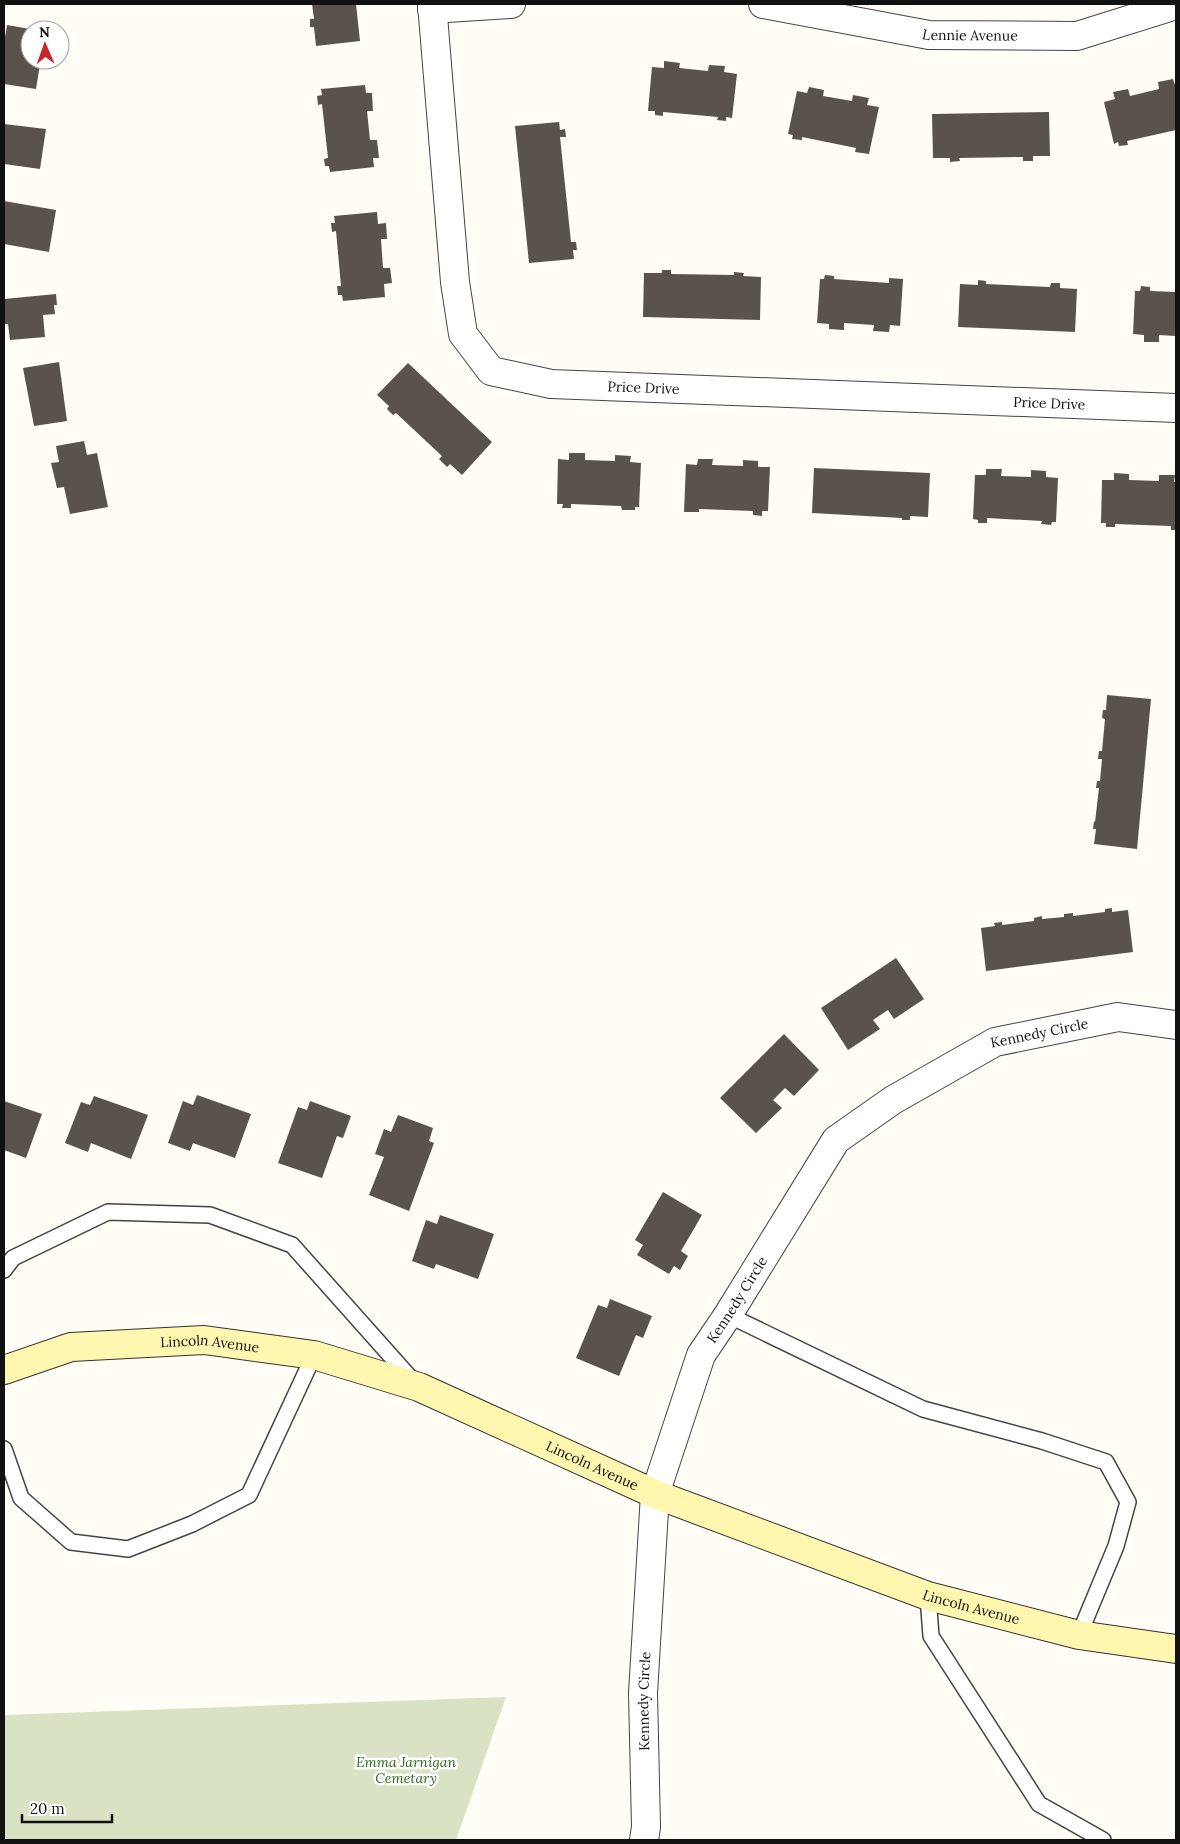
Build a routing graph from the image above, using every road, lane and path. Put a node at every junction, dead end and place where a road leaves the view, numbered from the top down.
1 (511, 4) edge
2 (763, 4) edge
3 (1176, 5) edge
4 (432, 6) edge
5 (1176, 408) edge
6 (1176, 1025) edge
7 (4, 1270) edge
8 (728, 1315) junction
9 (314, 1355) junction
10 (4, 1370) edge
11 (419, 1387) junction
12 (4, 1449) edge
13 (655, 1494) junction
14 (928, 1596) junction
15 (1079, 1635) junction
16 (1176, 1649) edge
17 (644, 1840) edge
18 (1103, 1840) edge

1 - 4 street
2 - 3 street, Lennie Avenue
4 - 5 street, Price Drive
6 - 8 street, Kennedy Circle
7 - 11 lane
8 - 13 street, Kennedy Circle
8 - 15 lane
9 - 10 street, Lincoln Avenue
9 - 11 street, Lincoln Avenue
9 - 12 lane
11 - 13 street, Lincoln Avenue
13 - 14 street, Lincoln Avenue
13 - 17 street, Kennedy Circle
14 - 15 street, Lincoln Avenue
14 - 18 lane
15 - 16 street, Lincoln Avenue

